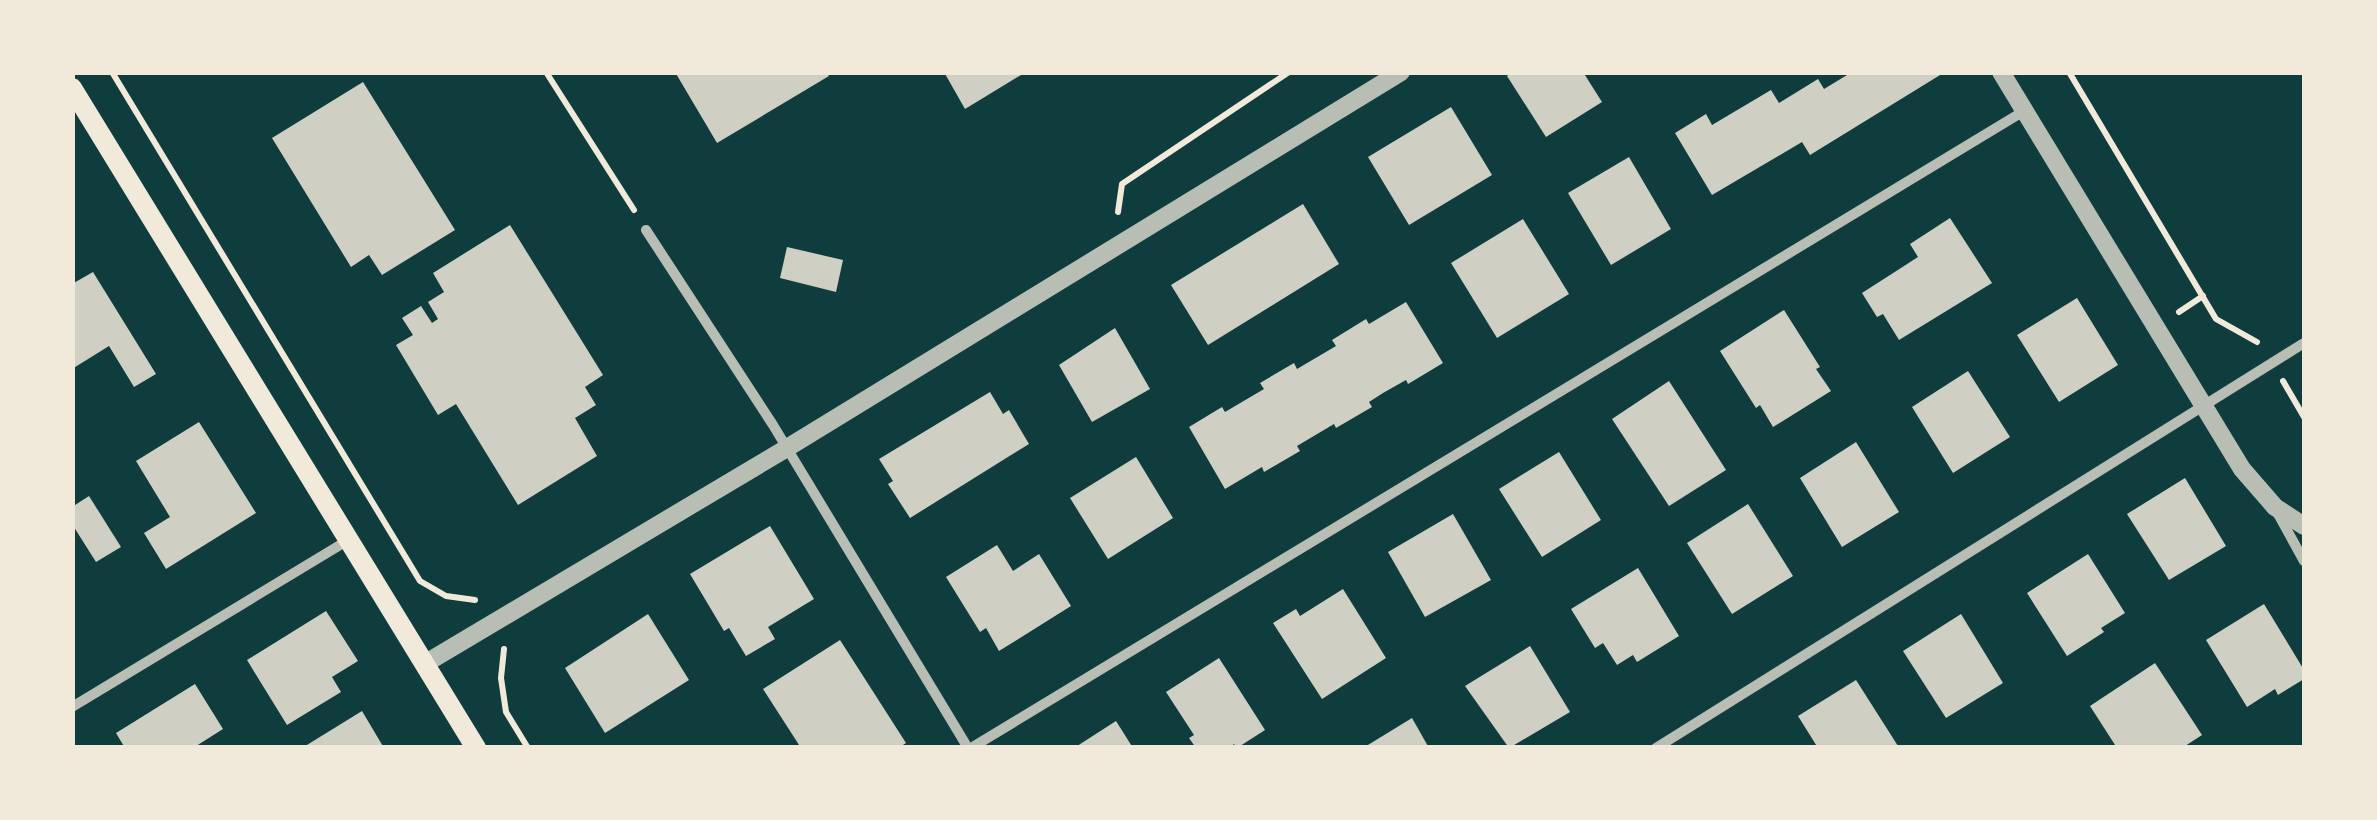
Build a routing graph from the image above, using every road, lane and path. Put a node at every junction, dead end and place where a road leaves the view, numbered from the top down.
1 (112, 72) edge
2 (546, 72) edge
3 (1401, 72) edge
4 (2001, 72) edge
5 (2069, 72) edge
6 (72, 88) edge
7 (2024, 111) junction
8 (646, 230) joint
9 (2304, 343) edge
10 (2273, 363) junction
11 (2204, 407) junction
12 (2304, 417) edge
13 (787, 448) junction
14 (2274, 507) junction
15 (2304, 526) edge
16 (350, 539) junction
17 (2304, 561) edge
18 (491, 626) junction
19 (426, 663) junction
20 (72, 707) edge
21 (476, 748) edge
22 (528, 748) edge
23 (970, 748) edge
24 (1656, 748) edge

1 - 18 path
2 - 8 path
3 - 13 street
4 - 7 street
5 - 10 path
6 - 16 main road
7 - 11 street
7 - 23 street
8 - 13 street
9 - 10 street
10 - 11 street
10 - 12 path
11 - 14 street
11 - 24 street
13 - 18 street
13 - 23 street
14 - 15 street
14 - 17 street
16 - 19 main road
16 - 20 street
18 - 19 street
18 - 22 path
19 - 21 main road

